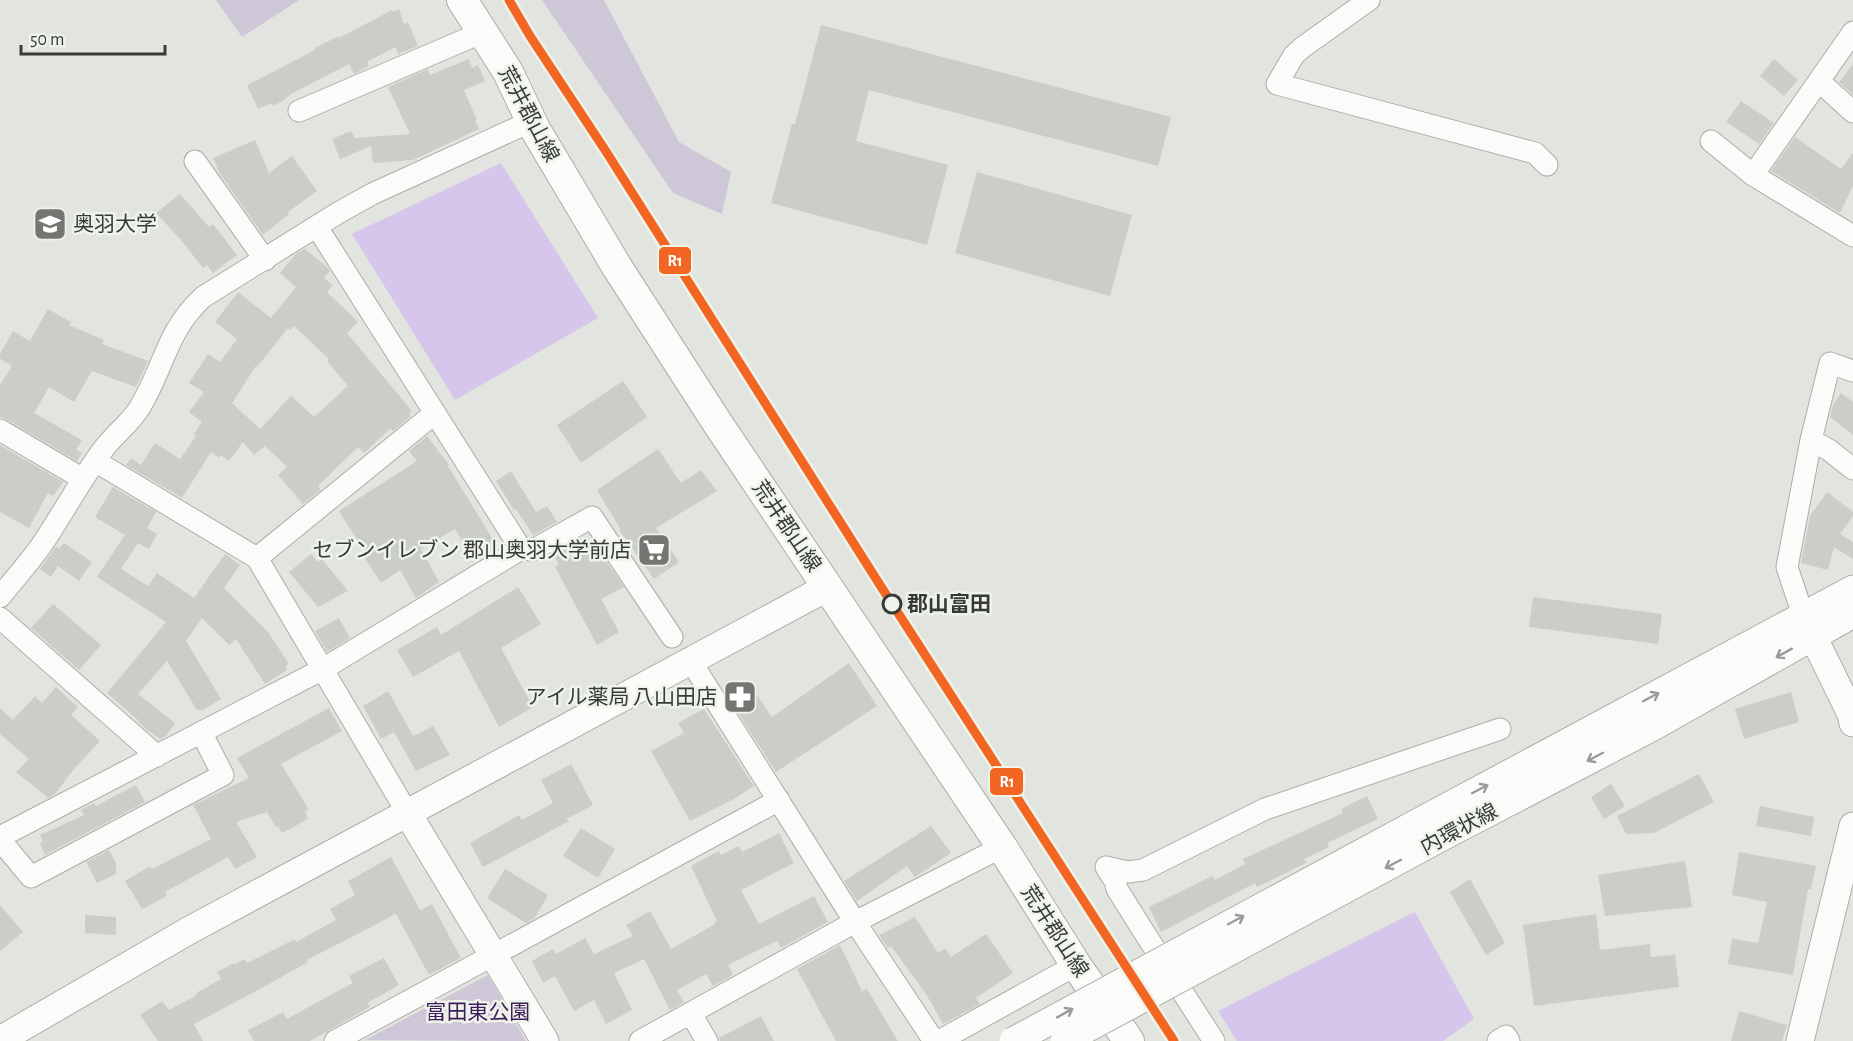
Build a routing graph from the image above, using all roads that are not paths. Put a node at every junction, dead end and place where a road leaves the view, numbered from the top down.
1 (462, 0) edge
2 (1369, 0) edge
3 (483, 32) junction
4 (1853, 32) edge
5 (1818, 81) junction
6 (299, 111) dead end
7 (1853, 112) edge
8 (532, 121) junction
9 (1711, 141) dead end
10 (195, 161) dead end
11 (1547, 165) dead end
12 (1753, 175) junction
13 (317, 226) junction
14 (1853, 236) edge
15 (265, 260) junction
16 (1853, 371) edge
17 (435, 413) junction
18 (0, 430) edge
19 (1811, 440) junction
20 (1853, 469) edge
21 (89, 470) junction
22 (521, 549) junction
23 (256, 558) junction
24 (7, 573) edge
25 (828, 587) junction
26 (1853, 589) edge
27 (0, 597) edge
28 (1853, 614) edge
29 (0, 618) edge
30 (1808, 626) junction
31 (672, 637) dead end
32 (690, 660) junction
33 (323, 669) junction
34 (1853, 723) edge
35 (1500, 729) dead end
36 (202, 734) junction
37 (157, 756) junction
38 (779, 800) junction
39 (408, 814) junction
40 (1436, 826) junction
41 (1853, 826) edge
42 (0, 839) edge
43 (1002, 847) junction
44 (1846, 885) edge
45 (855, 922) junction
46 (494, 955) junction
47 (1076, 965) junction
48 (691, 1014) junction
49 (0, 1040) edge
50 (335, 1041) edge
51 (545, 1041) edge
52 (640, 1041) edge
53 (707, 1041) edge
54 (934, 1041) edge
55 (939, 1041) edge
56 (1013, 1041) edge
57 (1064, 1041) edge
58 (1129, 1041) edge
59 (1214, 1041) edge
60 (1498, 1041) edge
61 (1509, 1041) edge
62 (1800, 1041) edge

1 - 3 main road, 荒井郡山線
2 - 11 street
3 - 6 street
3 - 8 main road, 荒井郡山線
4 - 5 street
5 - 7 street
5 - 12 street
8 - 13 street
8 - 25 main road, 荒井郡山線
9 - 12 street
10 - 15 street
12 - 14 street
13 - 15 street
13 - 17 street
15 - 21 street
16 - 19 street
17 - 22 street
17 - 23 street
18 - 21 street
19 - 20 street
19 - 30 street
21 - 23 street
21 - 24 street
22 - 31 street
22 - 33 street
23 - 33 street
24 - 27 street
25 - 32 street
25 - 43 main road, 荒井郡山線
26 - 30 street, 内環状線
28 - 30 street, 内環状線
29 - 37 street
30 - 34 street
30 - 40 street, 内環状線
32 - 38 street
32 - 39 street
33 - 36 street
33 - 39 street
35 - 59 street
36 - 37 street
36 - 42 street
37 - 42 street
38 - 45 street
38 - 46 street
39 - 46 street
39 - 49 street
56 -> 40 street, bridge
40 -> 57 street, 内環状線, bridge
41 - 44 street
43 - 45 street
43 - 47 main road, 荒井郡山線
44 - 62 street
45 - 48 street
45 - 54 street
46 - 50 street
46 - 51 street
47 - 55 street
47 - 58 main road, 荒井郡山線
48 - 52 street
48 - 53 street
60 - 61 street

